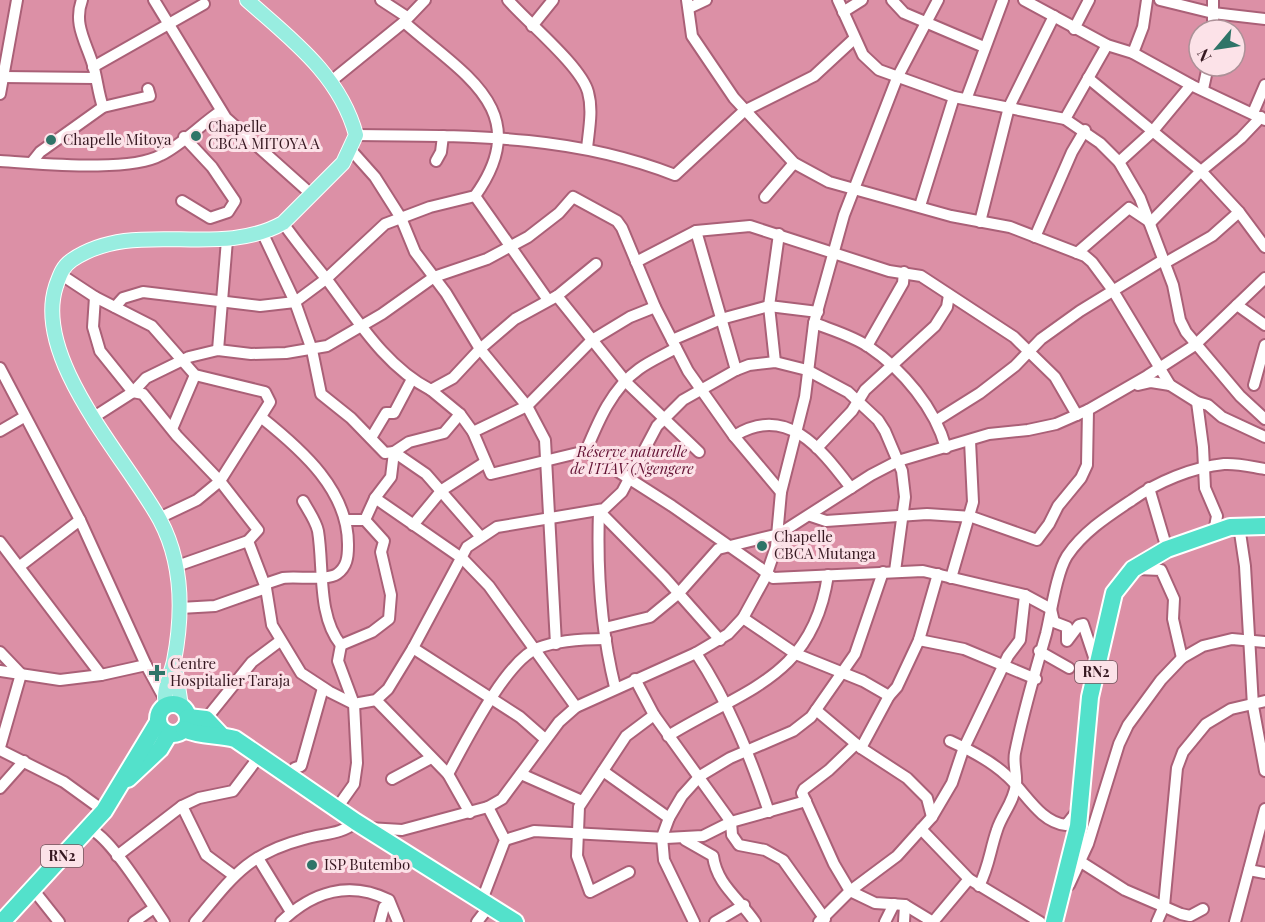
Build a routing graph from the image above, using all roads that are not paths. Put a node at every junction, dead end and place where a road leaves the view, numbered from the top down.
1 (17, 0) edge
2 (82, 0) edge
3 (154, 0) edge
4 (247, 0) edge
5 (381, 0) edge
6 (425, 0) edge
7 (508, 0) edge
8 (553, 0) edge
9 (706, 0) edge
10 (838, 0) edge
11 (862, 0) edge
12 (892, 0) edge
13 (938, 0) edge
14 (1003, 0) edge
15 (1024, 0) edge
16 (1089, 0) edge
17 (1147, 0) edge
18 (1160, 0) edge
19 (1213, 0) edge
20 (204, 4) dead end
21 (688, 4) edge
22 (843, 12) junction
23 (1214, 13) junction
24 (1054, 16) junction
25 (1214, 18) edge
26 (405, 19) junction
27 (1265, 19) edge
28 (925, 23) junction
29 (532, 26) junction
30 (168, 27) junction
31 (1074, 29) junction
32 (854, 39) junction
33 (1107, 45) junction
34 (984, 47) junction
35 (1133, 53) junction
36 (93, 67) junction
37 (3, 77) junction
38 (94, 78) junction
39 (897, 78) junction
40 (1088, 78) junction
41 (1205, 78) edge
42 (330, 82) junction
43 (1265, 84) edge
44 (1191, 85) junction
45 (148, 89) dead end
46 (1203, 89) junction
47 (0, 91) edge
48 (954, 97) junction
49 (967, 97) junction
50 (103, 107) junction
51 (1009, 107) junction
52 (221, 111) junction
53 (744, 111) junction
54 (1260, 116) edge
55 (1065, 118) junction
56 (1085, 130) junction
57 (1152, 132) junction
58 (356, 135) junction
59 (443, 136) junction
60 (498, 136) junction
61 (184, 137) junction
62 (587, 148) junction
63 (351, 149) junction
64 (0, 161) edge
65 (436, 161) dead end
66 (32, 162) junction
67 (1119, 162) junction
68 (794, 163) junction
69 (1201, 171) junction
70 (854, 188) junction
71 (311, 194) junction
72 (475, 196) junction
73 (765, 196) dead end
74 (1140, 198) junction
75 (182, 201) dead end
76 (920, 206) junction
77 (1129, 208) junction
78 (1239, 212) junction
79 (401, 218) junction
80 (980, 222) junction
81 (283, 223) junction
82 (1150, 223) junction
83 (696, 231) junction
84 (262, 232) junction
85 (778, 234) junction
86 (1035, 237) junction
87 (227, 240) junction
88 (512, 246) junction
89 (1265, 247) edge
90 (1077, 253) junction
91 (834, 255) junction
92 (1164, 261) junction
93 (636, 262) junction
94 (596, 264) dead end
95 (904, 272) junction
96 (60, 274) junction
97 (434, 277) junction
98 (1265, 278) edge
99 (326, 279) junction
100 (1112, 289) junction
101 (949, 295) junction
102 (95, 297) junction
103 (553, 298) junction
104 (295, 302) junction
105 (221, 303) junction
106 (1237, 305) junction
107 (115, 306) junction
108 (770, 306) junction
109 (655, 307) junction
110 (816, 317) junction
111 (721, 319) junction
112 (1265, 325) edge
113 (361, 326) junction
114 (592, 340) junction
115 (674, 344) junction
116 (1195, 345) junction
117 (1265, 345) edge
118 (867, 346) junction
119 (480, 349) junction
120 (218, 350) junction
121 (312, 350) junction
122 (1029, 352) junction
123 (184, 360) junction
124 (775, 362) junction
125 (891, 365) junction
126 (0, 368) edge
127 (1158, 368) junction
128 (736, 370) junction
129 (807, 370) junction
130 (195, 375) junction
131 (412, 380) junction
132 (626, 381) junction
133 (1170, 384) junction
134 (1254, 385) dead end
135 (1126, 387) junction
136 (700, 389) junction
137 (431, 390) junction
138 (133, 392) junction
139 (858, 400) junction
140 (1197, 402) junction
141 (527, 406) junction
142 (1082, 413) junction
143 (459, 414) junction
144 (24, 417) junction
145 (94, 417) junction
146 (262, 418) junction
147 (663, 419) junction
148 (1265, 419) edge
149 (937, 420) junction
150 (172, 429) junction
151 (0, 431) edge
152 (797, 431) junction
153 (472, 432) junction
154 (734, 436) junction
155 (1265, 437) edge
156 (371, 438) junction
157 (970, 441) junction
158 (817, 448) junction
159 (946, 448) junction
160 (586, 451) junction
161 (394, 452) junction
162 (699, 452) dead end
163 (548, 459) junction
164 (898, 461) junction
165 (484, 463) junction
166 (1205, 468) junction
167 (1265, 469) edge
168 (628, 478) junction
169 (220, 481) junction
170 (851, 488) junction
171 (1149, 488) junction
172 (442, 490) junction
173 (781, 492) junction
174 (375, 498) junction
175 (303, 501) dead end
176 (599, 511) junction
177 (811, 516) junction
178 (903, 516) junction
179 (968, 517) junction
180 (159, 518) junction
181 (550, 518) junction
182 (80, 520) junction
183 (348, 520) junction
184 (365, 520) junction
185 (413, 525) junction
186 (1239, 526) junction
187 (1265, 526) edge
188 (1214, 532) junction
189 (779, 534) junction
190 (480, 536) junction
191 (248, 541) junction
192 (0, 542) edge
193 (731, 547) junction
194 (1167, 549) junction
195 (463, 559) junction
196 (20, 566) junction
197 (177, 566) junction
198 (1133, 569) junction
199 (895, 571) junction
200 (883, 572) junction
201 (938, 574) junction
202 (828, 575) junction
203 (322, 576) junction
204 (766, 576) junction
205 (951, 578) junction
206 (266, 586) junction
207 (679, 593) junction
208 (1025, 594) junction
209 (180, 608) junction
210 (1051, 609) junction
211 (743, 618) junction
212 (606, 633) junction
213 (720, 640) junction
214 (919, 640) junction
215 (280, 641) junction
216 (1265, 642) edge
217 (1250, 643) junction
218 (556, 644) junction
219 (341, 645) junction
220 (412, 648) junction
221 (536, 648) junction
222 (1039, 651) junction
223 (0, 652) edge
224 (696, 653) junction
225 (796, 654) junction
226 (1182, 658) junction
227 (174, 661) junction
228 (146, 665) junction
229 (1097, 665) junction
230 (1004, 666) junction
231 (1069, 668) dead end
232 (0, 671) edge
233 (21, 674) junction
234 (840, 674) junction
235 (101, 675) junction
236 (635, 679) junction
237 (1036, 679) junction
238 (615, 687) junction
239 (323, 688) junction
240 (889, 696) junction
241 (491, 698) junction
242 (375, 700) junction
243 (1265, 700) edge
244 (354, 704) junction
245 (726, 706) junction
246 (1254, 706) junction
247 (576, 707) junction
248 (816, 710) junction
249 (654, 715) junction
250 (173, 716) junction
251 (206, 719) junction
252 (221, 735) junction
253 (668, 736) junction
254 (545, 740) junction
255 (950, 741) dead end
256 (858, 746) junction
257 (0, 748) edge
258 (965, 748) junction
259 (748, 749) junction
260 (261, 754) junction
261 (431, 759) junction
262 (24, 761) junction
263 (603, 771) junction
264 (1265, 771) edge
265 (447, 774) junction
266 (521, 774) junction
267 (700, 776) junction
268 (294, 778) junction
269 (392, 779) dead end
270 (1016, 785) junction
271 (0, 788) edge
272 (582, 801) junction
273 (806, 801) junction
274 (182, 806) junction
275 (488, 807) junction
276 (1080, 807) junction
277 (336, 808) junction
278 (1265, 809) edge
279 (104, 811) junction
280 (769, 812) junction
281 (470, 813) junction
282 (669, 818) junction
283 (932, 818) junction
284 (731, 822) junction
285 (1263, 824) edge
286 (362, 825) junction
287 (89, 829) junction
288 (921, 829) junction
289 (576, 832) junction
290 (662, 837) junction
291 (682, 838) junction
292 (505, 840) junction
293 (117, 856) junction
294 (258, 858) junction
295 (1081, 862) junction
296 (1249, 870) junction
297 (629, 872) dead end
298 (1265, 873) edge
299 (233, 875) junction
300 (969, 879) junction
301 (979, 886) junction
302 (32, 888) junction
303 (850, 891) junction
304 (486, 902) junction
305 (390, 904) junction
306 (899, 904) junction
307 (744, 905) junction
308 (1164, 906) junction
309 (154, 908) junction
310 (1203, 909) dead end
311 (291, 912) junction
312 (1056, 914) edge
313 (509, 920) edge
314 (822, 920) edge
315 (2, 922) edge
316 (58, 922) edge
317 (134, 922) edge
318 (164, 922) edge
319 (195, 922) edge
320 (281, 922) edge
321 (380, 922) edge
322 (398, 922) edge
323 (477, 922) edge
324 (694, 922) edge
325 (715, 922) edge
326 (755, 922) edge
327 (885, 922) edge
328 (904, 922) edge
329 (933, 922) edge
330 (1040, 922) edge
331 (1157, 922) edge
332 (1234, 922) edge

1 - 37 street
2 - 36 street
3 - 30 street
4 - 42 main road
5 - 26 street
6 - 26 street
7 - 29 street
8 - 29 street
9 - 21 street
10 - 22 street
11 - 22 street
12 - 28 street
13 - 28 street
14 - 34 street
15 - 24 street
16 - 31 street
17 - 35 street
18 - 23 street
19 - 23 street
20 - 30 street
21 - 53 street
22 - 32 street
23 - 25 street
23 - 27 street
24 - 31 street
24 - 51 street
26 - 42 street
26 - 60 street
28 - 34 street
28 - 39 street
29 - 62 street
30 - 36 street
30 - 52 street
31 - 33 street
32 - 39 street
32 - 53 street
33 - 35 street
33 - 40 street
34 - 49 street
35 - 44 street
36 - 38 street
37 - 38 street
37 - 47 street
38 - 50 street
39 - 48 street
39 - 70 street
40 - 55 street
40 - 57 street
41 - 46 street
42 - 58 main road
43 - 54 street
44 - 46 street
44 - 57 street
45 - 50 street
46 - 54 street
48 - 49 street
48 - 76 street
49 - 51 street
50 - 66 street
51 - 55 street
51 - 80 street
52 - 61 street
52 - 71 street
53 - 62 street
53 - 68 street
54 - 69 street
55 - 56 street
56 - 67 street
56 - 86 street
57 - 67 street
57 - 69 street
58 - 59 street
58 - 63 main road
59 - 60 street
59 - 65 street
60 - 62 street
60 - 72 street
61 - 66 street
61 - 75 street
63 - 71 main road
63 - 79 street
64 - 66 street
67 - 74 street
68 - 70 street
68 - 73 street
69 - 78 street
69 - 82 street
70 - 76 street
70 - 91 street
71 - 81 main road
72 - 79 street
72 - 88 street
74 - 77 street
74 - 82 street
76 - 80 street
77 - 82 street
77 - 90 street
78 - 89 street
78 - 92 street
79 - 97 street
79 - 99 street
80 - 86 street
81 - 84 main road
81 - 99 street
82 - 92 street
83 - 85 street
83 - 93 street
83 - 111 street
84 - 87 main road
84 - 104 street
85 - 91 street
85 - 108 street
86 - 90 street
87 - 96 main road
87 - 105 street
88 - 93 street
88 - 97 street
88 - 103 street
90 - 100 street
91 - 95 street
91 - 110 street
92 - 100 street
92 - 116 street
93 - 109 street
94 - 103 street
95 - 101 street
95 - 118 street
96 - 102 street
96 - 145 main road
97 - 113 street
97 - 119 street
98 - 106 street
99 - 104 street
99 - 113 street
100 - 122 street
100 - 127 street
101 - 122 street
101 - 125 street
102 - 107 street
102 - 138 street
103 - 114 street
103 - 119 street
104 - 105 street
104 - 121 street
105 - 107 street
105 - 120 street
106 - 112 street
106 - 116 street
107 - 123 street
108 - 110 street
108 - 111 street
108 - 124 street
109 - 114 street
109 - 115 street
110 - 118 street
110 - 129 street
111 - 115 street
111 - 128 street
113 - 121 street
113 - 131 street
114 - 132 street
114 - 141 street
115 - 132 street
115 - 136 street
116 - 127 street
116 - 148 street
117 - 134 street
118 - 125 street
119 - 137 street
119 - 141 street
120 - 121 street
120 - 123 street
121 - 156 street
122 - 142 street
122 - 149 street
123 - 130 street
123 - 138 street
124 - 128 street
124 - 129 street
125 - 139 street
125 - 149 street
126 - 144 street
127 - 133 street
127 - 135 street
128 - 136 street
129 - 139 street
129 - 152 street
130 - 146 street
130 - 150 street
131 - 137 street
131 - 156 street
132 - 147 street
132 - 160 street
133 - 135 street
133 - 140 street
135 - 142 street
136 - 147 street
136 - 154 street
137 - 143 street
138 - 145 street
138 - 150 street
139 - 158 street
139 - 164 street
140 - 155 street
140 - 166 street
141 - 153 street
141 - 163 street
142 - 157 street
142 - 179 street
143 - 153 street
143 - 161 street
144 - 151 street
144 - 182 street
145 - 180 main road
146 - 169 street
146 - 183 street
147 - 162 street
147 - 168 street
149 - 159 street
150 - 169 street
152 - 154 street
152 - 158 street
152 - 173 street
153 - 165 street
154 - 173 street
156 - 161 street
157 - 159 street
157 - 179 street
158 - 170 street
159 - 164 street
160 - 163 street
160 - 168 street
161 - 172 street
161 - 174 street
163 - 165 street
163 - 181 street
164 - 170 street
164 - 178 street
165 - 172 street
166 - 167 street
166 - 171 street
166 - 188 street
168 - 176 street
168 - 193 street
169 - 180 street
169 - 191 street
170 - 177 street
171 - 194 street
171 - 210 street
172 - 185 street
172 - 190 street
173 - 189 street
174 - 184 street
174 - 185 street
175 - 203 street
176 - 181 street
176 - 207 street
176 - 212 street
177 - 178 street
177 - 189 street
178 - 179 street
178 - 199 street
179 - 205 street
180 - 197 main road
181 - 190 street
181 - 218 street
182 - 196 street
182 - 228 street
183 - 184 street
183 - 203 street
184 - 219 street
185 - 195 street
186 - 187 highway, RN2
186 - 188 highway, RN2
186 - 217 street
188 - 194 highway, RN2
189 - 193 street
189 - 204 street
190 - 195 street
191 - 197 street
191 - 206 street
192 - 196 street
193 - 204 street
193 - 207 street
194 - 198 highway, RN2
195 - 220 street
195 - 221 street
196 - 235 street
197 - 209 main road
198 - 226 street
198 - 229 highway, RN2
199 - 200 street
199 - 201 street
200 - 202 street
200 - 234 street
201 - 205 street
201 - 214 street
202 - 204 street
202 - 225 street
203 - 206 street
203 - 219 street
204 - 211 street
205 - 208 street
206 - 209 street
206 - 215 street
207 - 212 street
207 - 213 street
208 - 210 street
208 - 230 street
209 - 227 main road
210 - 222 street
210 - 229 street
211 - 213 street
211 - 225 street
212 - 218 street
212 - 238 street
213 - 224 street
214 - 230 street
214 - 240 street
215 - 239 street
215 - 251 street
216 - 217 street
217 - 226 street
217 - 246 street
218 - 221 street
219 - 244 street
220 - 241 street
220 - 242 street
221 - 241 street
221 - 247 street
222 - 231 street
222 - 237 street
223 - 233 street
224 - 236 street
224 - 245 street
225 - 234 street
225 - 245 street
226 - 295 street
227 - 250 main road
227 - 250 main road
228 - 235 street
228 - 250 street
229 - 276 highway, RN2
230 - 237 street
230 - 258 street
232 - 233 street
233 - 235 street
233 - 257 street
234 - 240 street
234 - 248 street
236 - 238 street
236 - 249 street
237 - 270 street
238 - 247 street
239 - 244 street
239 - 268 street
240 - 256 street
241 - 254 street
241 - 265 street
242 - 244 street
242 - 261 street
243 - 246 street
244 - 277 street
245 - 253 street
245 - 259 street
246 - 264 street
246 - 308 street
247 - 254 street
248 - 256 street
248 - 259 street
249 - 253 street
249 - 263 street
250 - 251 highway
250 - 252 highway
250 - 279 highway, RN2
251 - 252 highway
252 - 260 highway
253 - 267 street
254 - 266 street
255 - 258 street
256 - 273 street
256 - 283 street
257 - 262 street
258 - 270 street
258 - 283 street
259 - 267 street
259 - 280 street
260 - 268 highway
260 - 274 street
261 - 265 street
261 - 269 street
262 - 271 street
262 - 279 street
263 - 272 street
263 - 282 street
265 - 281 street
266 - 272 street
266 - 275 street
267 - 282 street
267 - 284 street
268 - 277 highway
270 - 276 street
270 - 301 street
272 - 289 street
273 - 280 street
273 - 303 street
274 - 293 street
274 - 299 street
275 - 281 street
275 - 292 street
276 - 312 highway, RN2
277 - 286 highway
278 - 285 street
279 - 287 highway, RN2
280 - 284 street
281 - 286 street
282 - 290 street
283 - 288 street
284 - 291 street
284 - 314 street
285 - 296 street
286 - 294 street
286 - 304 highway
287 - 293 street
287 - 302 highway, RN2
288 - 300 street
288 - 303 street
289 - 290 street
289 - 292 street
289 - 297 street
290 - 291 street
290 - 324 street
291 - 307 street
292 - 304 street
293 - 309 street
294 - 299 street
294 - 311 street
295 - 308 street
295 - 312 street
296 - 298 street
296 - 332 street
299 - 319 street
300 - 301 street
300 - 329 street
301 - 330 street
302 - 315 highway, RN2
302 - 316 street
303 - 306 street
303 - 314 street
304 - 313 highway
304 - 323 street
305 - 311 street
305 - 321 street
305 - 322 street
306 - 327 street
306 - 328 street
306 - 329 street
307 - 325 street
307 - 326 street
308 - 310 street
308 - 331 street
309 - 317 street
309 - 318 street
311 - 320 street

